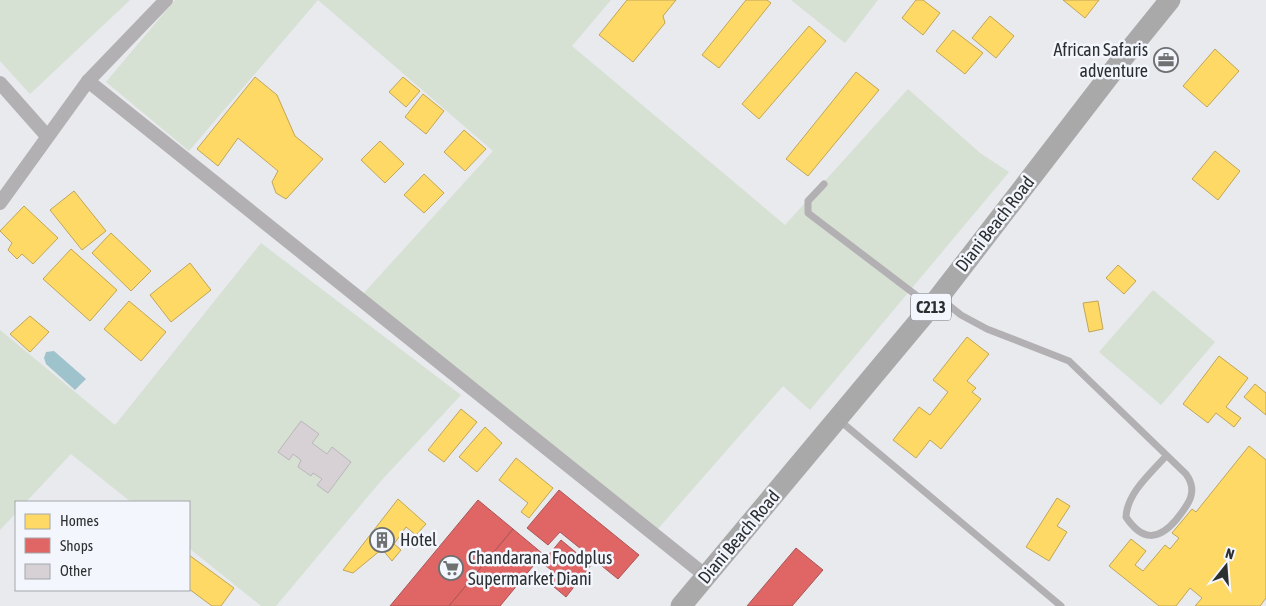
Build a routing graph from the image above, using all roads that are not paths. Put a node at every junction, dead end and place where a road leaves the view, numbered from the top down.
1 (166, 0) edge
2 (1170, 0) edge
3 (88, 80) junction
4 (0, 83) edge
5 (47, 136) junction
6 (824, 184) dead end
7 (0, 203) edge
8 (935, 302) junction
9 (838, 419) junction
10 (1166, 456) junction
11 (706, 576) junction
12 (689, 603) edge
13 (1060, 606) edge

1 - 3 street
2 - 8 main road, Diani Beach Road / C213
3 - 5 street
3 - 11 street
4 - 5 street
5 - 7 street
6 - 8 lane
8 - 9 main road, Diani Beach Road / C213
8 - 10 lane
9 - 11 main road, Diani Beach Road / C213
9 - 13 lane
10 - 10 lane
11 - 12 main road, Diani Beach Road / C213

